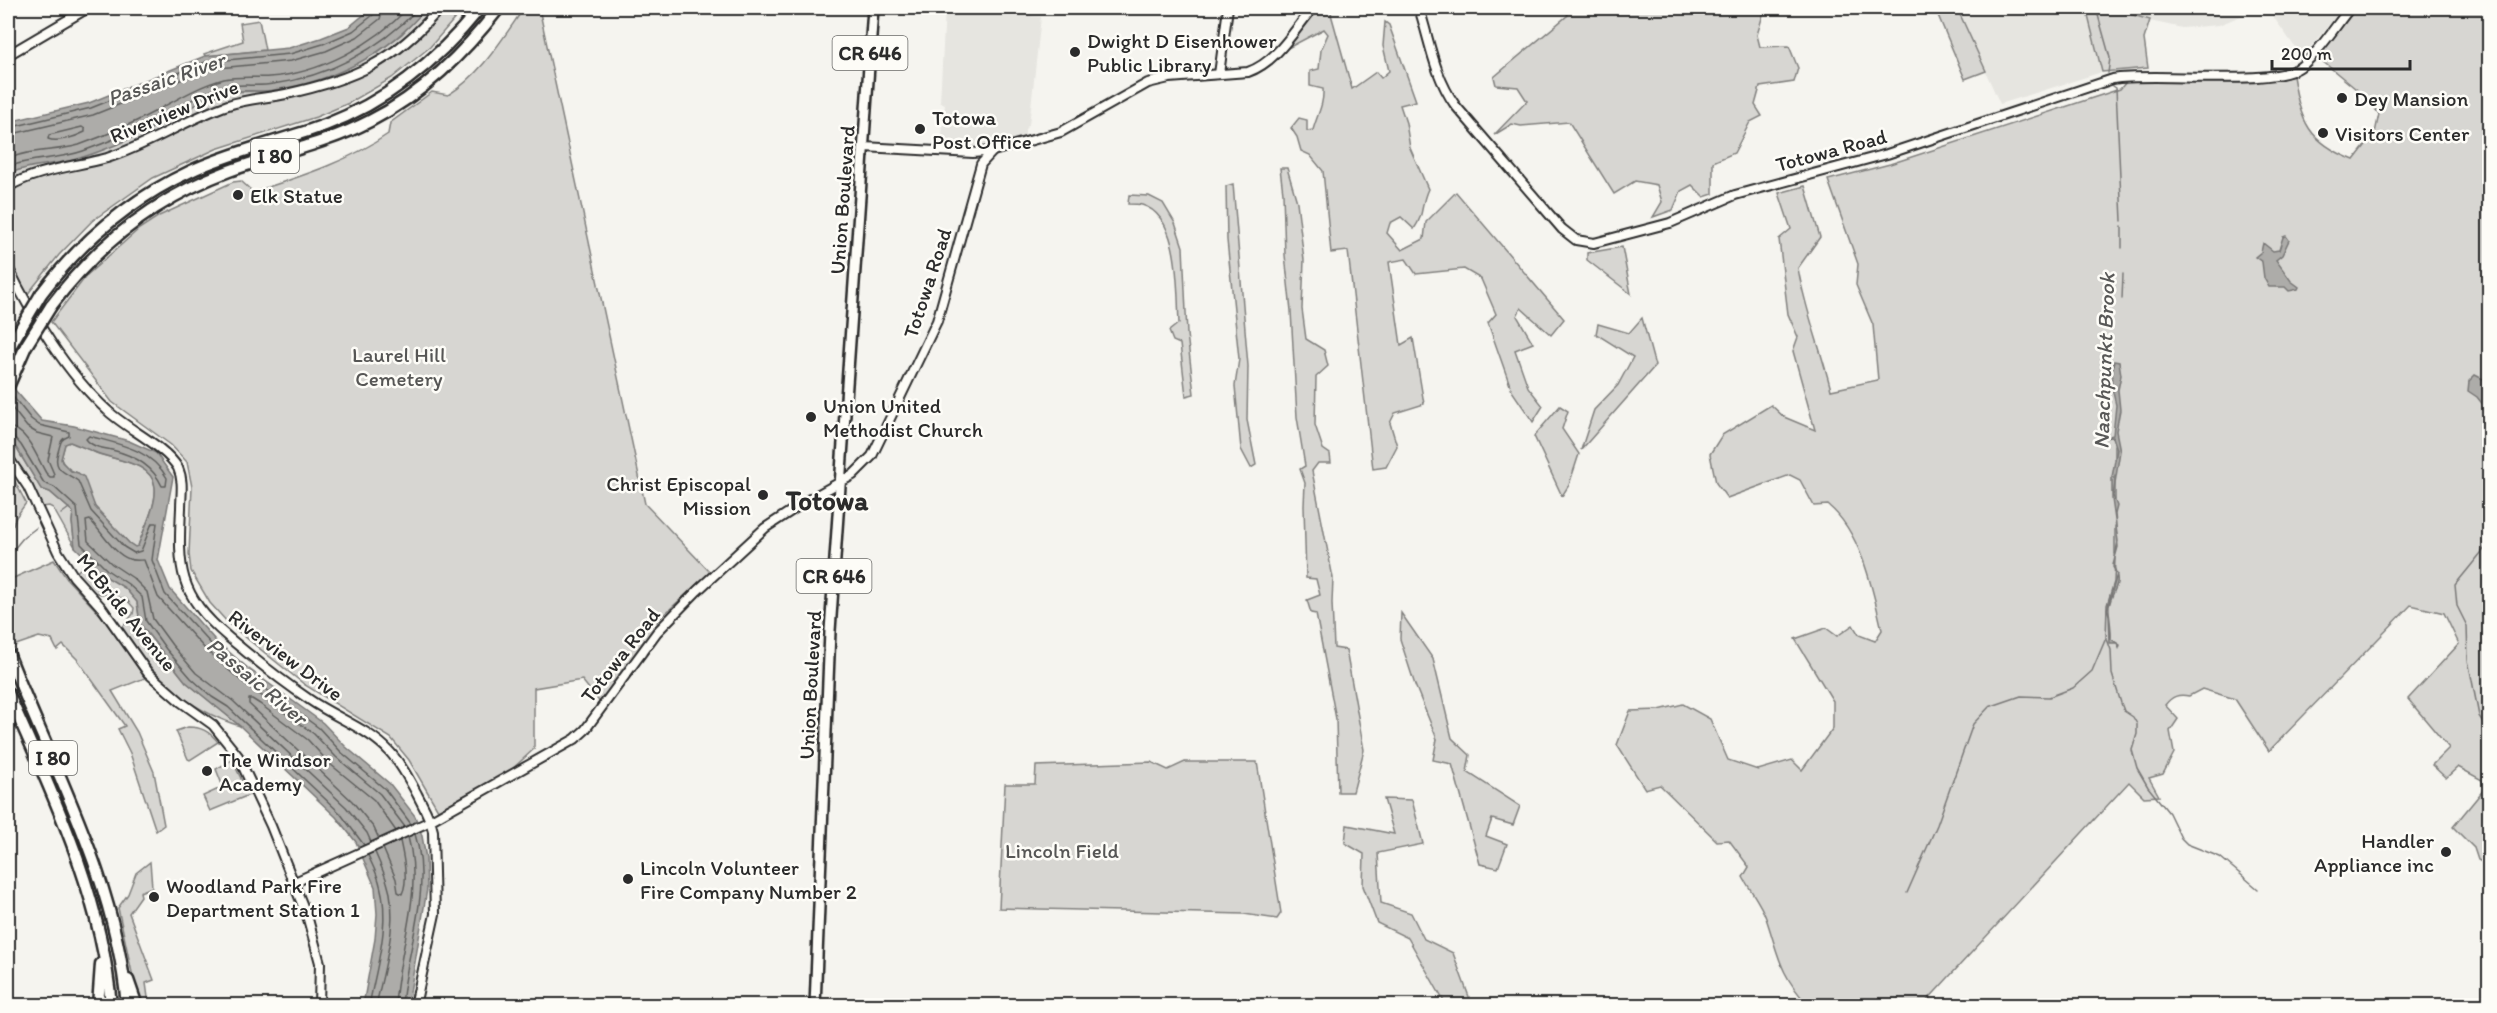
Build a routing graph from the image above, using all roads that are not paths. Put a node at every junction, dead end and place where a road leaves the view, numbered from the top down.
1 (88, 8) edge
2 (440, 8) edge
3 (480, 8) edge
4 (499, 8) edge
5 (873, 8) edge
6 (1228, 8) edge
7 (1313, 8) edge
8 (1419, 8) edge
9 (2350, 8) edge
10 (8, 54) edge
11 (1219, 74) junction
12 (864, 147) junction
13 (993, 152) junction
14 (8, 188) edge
15 (8, 267) edge
16 (8, 350) edge
17 (8, 387) edge
18 (8, 457) edge
19 (841, 482) junction
20 (8, 653) edge
21 (8, 693) edge
22 (425, 823) junction
23 (295, 882) junction
24 (102, 948) junction
25 (121, 963) junction
26 (98, 1005) edge
27 (111, 1005) edge
28 (127, 1005) edge
29 (136, 1005) edge
30 (320, 1005) edge
31 (415, 1005) edge
32 (815, 1005) edge

1 - 10 main road
2 - 14 main road, Riverview Drive
3 - 16 highway, I 80, bridge
4 - 17 highway, I 80, bridge
5 - 12 main road, Union Boulevard / CR 646
6 - 11 main road
7 - 11 main road
8 - 9 main road, Totowa Road
11 - 13 main road
12 - 13 main road
12 - 19 main road, Union Boulevard / CR 646
13 - 19 main road, Totowa Road
15 - 22 main road, Riverview Drive
18 - 23 main road, McBride Avenue
19 - 22 main road, Totowa Road
19 - 32 main road, Union Boulevard / CR 646
20 - 25 highway, I 80
21 - 24 highway, I 80
22 - 23 main road, Totowa Road
22 - 31 main road
23 - 30 main road, McBride Avenue
24 - 26 highway
24 - 27 highway, I 80
25 - 28 highway, I 80
25 - 29 highway

